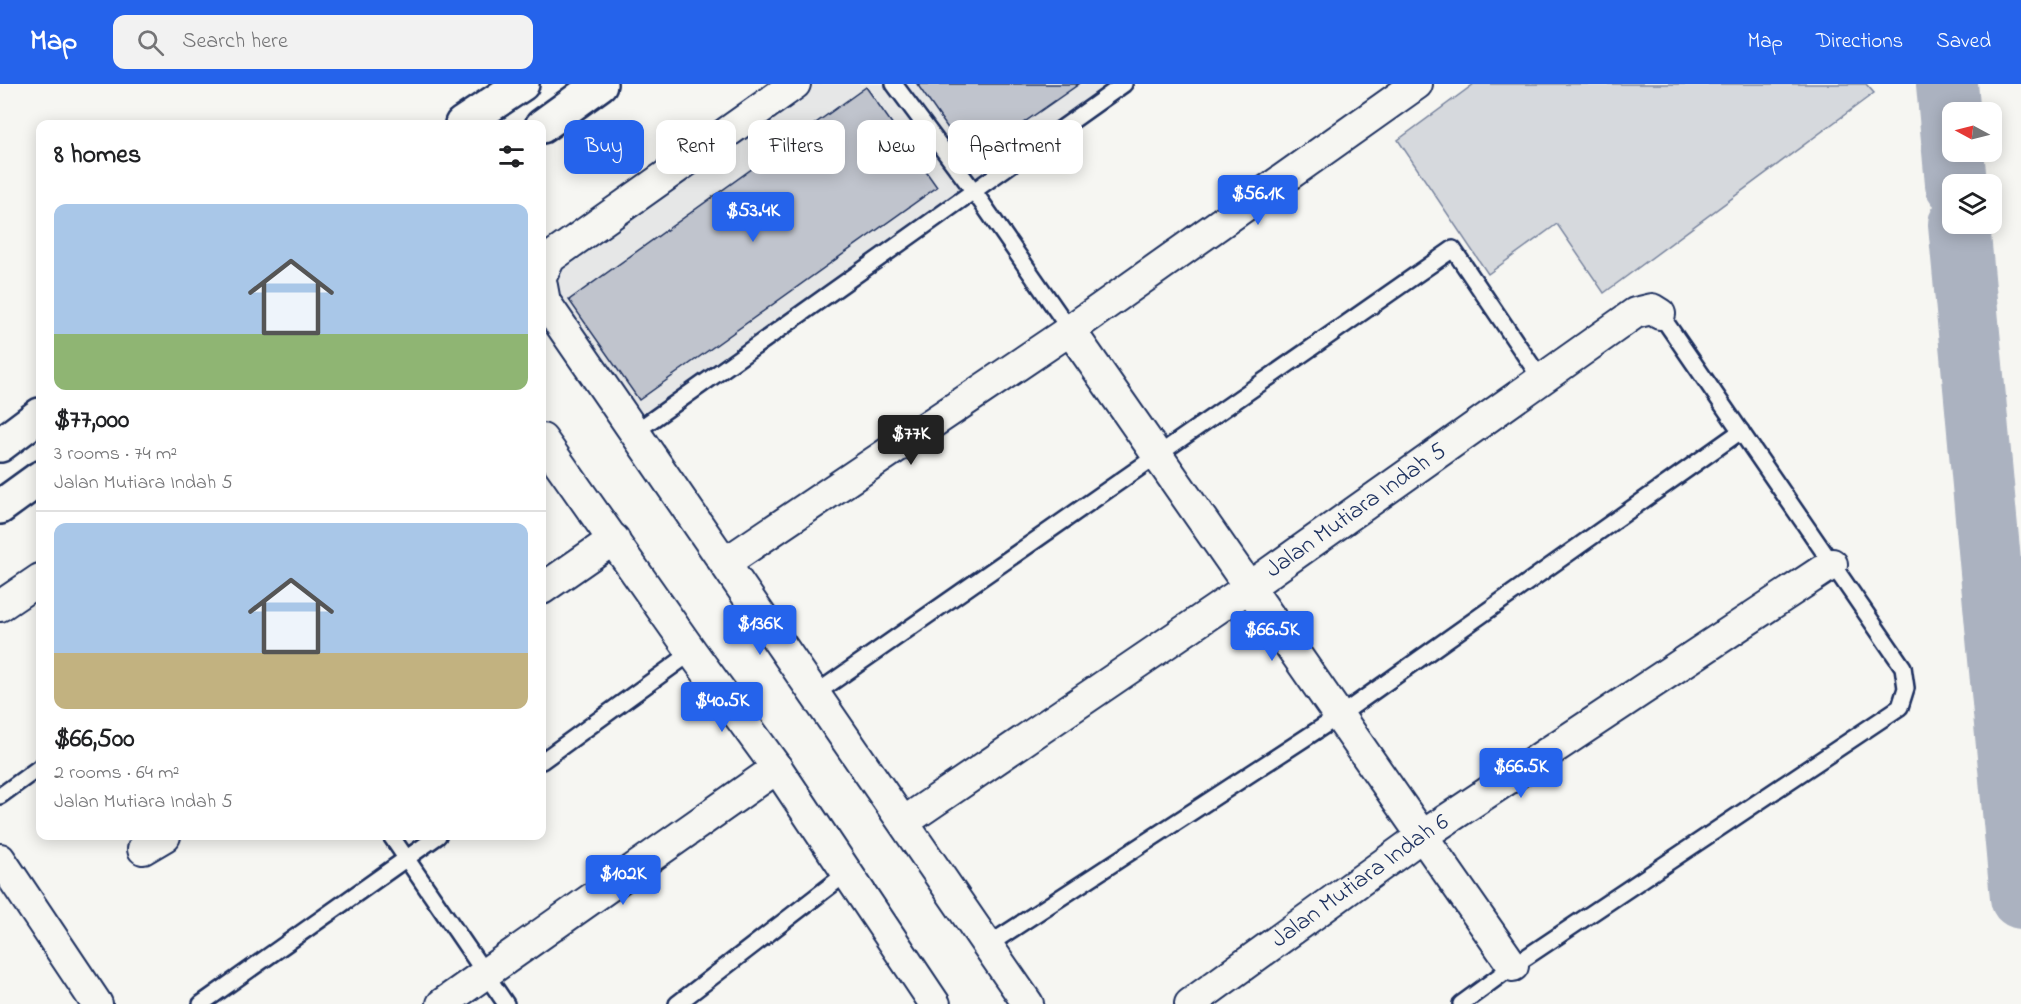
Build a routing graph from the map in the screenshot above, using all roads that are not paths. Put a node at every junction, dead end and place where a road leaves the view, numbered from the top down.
1 (522, 84) edge
2 (600, 84) edge
3 (795, 84) edge
4 (894, 84) edge
5 (1124, 84) edge
6 (1418, 84) edge
7 (468, 120) edge
8 (546, 123) edge
9 (973, 190) junction
10 (546, 266) edge
11 (546, 303) edge
12 (1660, 314) joint
13 (1070, 330) junction
14 (1541, 379) junction
15 (36, 418) edge
16 (1741, 431) junction
17 (635, 432) junction
18 (0, 445) edge
19 (546, 445) edge
20 (1157, 454) junction
21 (36, 481) edge
22 (0, 507) edge
23 (614, 539) junction
24 (725, 563) junction
25 (1832, 564) junction
26 (36, 582) edge
27 (546, 586) edge
28 (1249, 587) junction
29 (0, 606) edge
30 (692, 652) junction
31 (815, 694) junction
32 (1339, 716) junction
33 (546, 758) edge
34 (777, 768) junction
35 (36, 770) edge
36 (0, 796) edge
37 (904, 822) junction
38 (1422, 836) junction
39 (394, 840) edge
40 (432, 840) edge
41 (406, 858) junction
42 (0, 859) edge
43 (848, 872) junction
44 (988, 945) junction
45 (1513, 966) junction
46 (485, 974) junction
47 (932, 1003) edge
48 (97, 1004) edge
49 (201, 1004) edge
50 (442, 1004) edge
51 (506, 1004) edge
52 (677, 1004) edge
53 (1028, 1004) edge
54 (1190, 1004) edge
55 (1461, 1004) edge

1 - 7 street
2 - 8 street
3 - 10 street
4 - 9 lane
5 - 9 lane
6 - 13 street
9 - 13 lane
9 - 17 lane
11 - 17 street
12 - 14 street, Jalan Mutiara Indah 5
12 - 16 lane
13 - 20 street
13 - 24 street
14 - 20 lane
14 - 28 street, Jalan Mutiara Indah 5
15 - 18 street
16 - 25 lane
16 - 32 lane
17 - 24 street
19 - 23 street
20 - 28 street
20 - 31 lane
21 - 22 street
23 - 27 street
23 - 30 street
24 - 31 street
25 - 38 street, Jalan Mutiara Indah 6
25 - 45 lane
26 - 29 street
28 - 32 street
28 - 37 street, Jalan Mutiara Indah 5
30 - 33 lane
30 - 34 street
31 - 37 street
32 - 38 street
32 - 44 lane
34 - 43 street
34 - 46 street
35 - 36 lane
37 - 44 street
38 - 45 street
38 - 54 street, Jalan Mutiara Indah 6
39 - 41 lane
40 - 41 lane
41 - 46 lane
41 - 49 lane
42 - 48 street
43 - 47 street
43 - 52 lane
44 - 53 street
45 - 55 lane
46 - 50 street
46 - 51 lane

